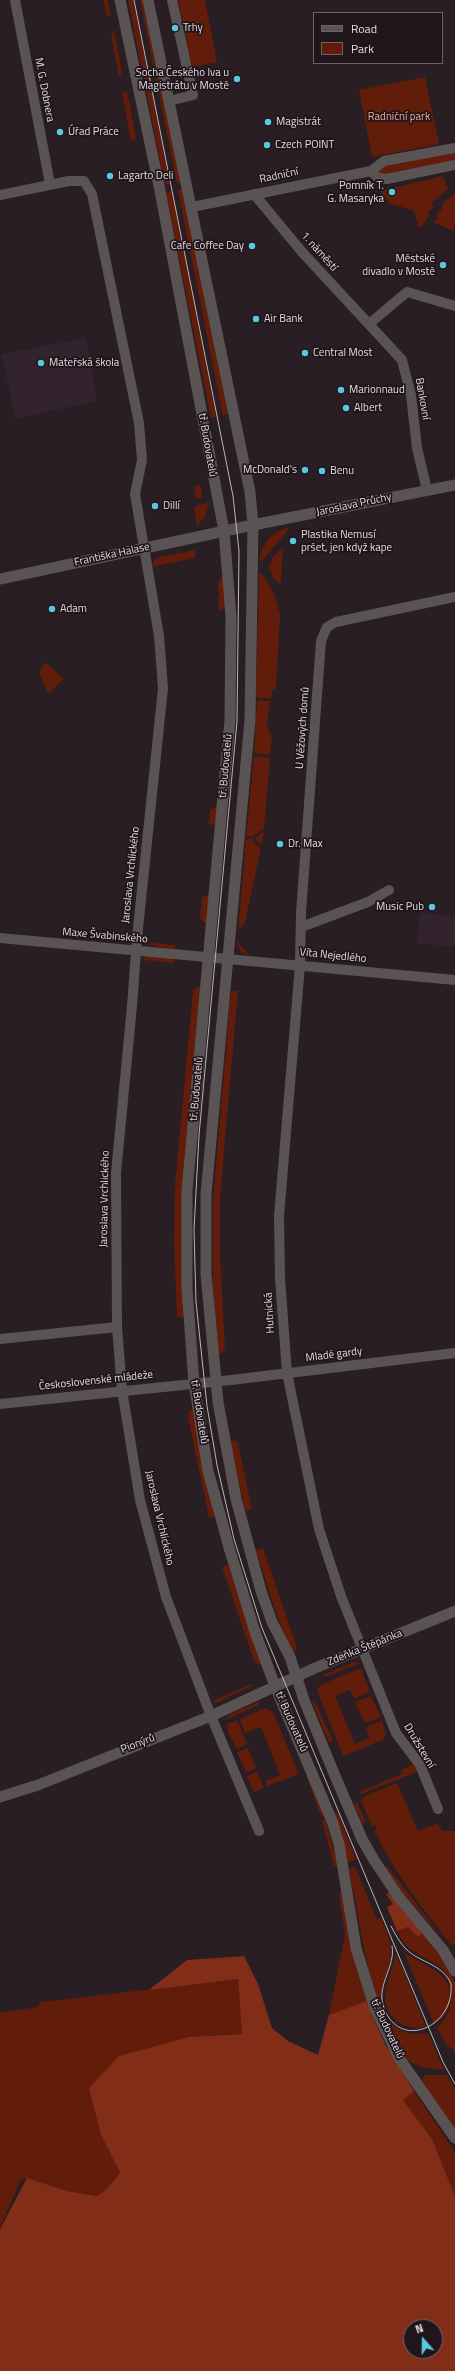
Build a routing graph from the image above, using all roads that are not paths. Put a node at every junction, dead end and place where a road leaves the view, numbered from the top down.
1 (15, 0) edge
2 (120, 0) edge
3 (148, 0) edge
4 (172, 0) edge
5 (169, 101) junction
6 (455, 148) edge
7 (455, 165) edge
8 (370, 171) junction
9 (50, 184) junction
10 (254, 194) junction
11 (0, 195) edge
12 (192, 207) junction
13 (455, 306) edge
14 (369, 324) junction
15 (455, 485) edge
16 (427, 490) junction
17 (254, 525) junction
18 (224, 531) junction
19 (144, 548) junction
20 (0, 579) edge
21 (455, 597) edge
22 (389, 890) dead end
23 (301, 927) junction
24 (0, 938) edge
25 (136, 951) junction
26 (209, 957) junction
27 (228, 959) junction
28 (300, 965) junction
29 (455, 980) edge
30 (117, 1327) junction
31 (0, 1339) edge
32 (455, 1353) edge
33 (287, 1373) junction
34 (216, 1382) junction
35 (194, 1383) junction
36 (122, 1390) junction
37 (0, 1404) edge
38 (455, 1611) edge
39 (362, 1650) junction
40 (296, 1677) junction
41 (275, 1686) junction
42 (211, 1716) junction
43 (0, 1797) edge
44 (438, 1810) dead end
45 (260, 1831) dead end
46 (455, 1971) edge
47 (455, 2138) edge

1 - 9 street, M. G. Dobnera
2 - 18 street, tř. Budovatelů
3 - 5 street, tř. Budovatelů
4 - 5 street
5 - 12 street, tř. Budovatelů
6 - 8 street, Radniční
7 - 8 street
8 - 10 street, Radniční
9 - 11 street
9 - 19 street, Jaroslava Vrchlického
10 - 12 street, Radniční
10 - 14 street, 1. náměstí
12 - 17 street, tř. Budovatelů
13 - 14 street
14 - 16 street, Bankovní
15 - 16 street, Jaroslava Průchy
16 - 17 street, Jaroslava Průchy
17 - 18 street, Jaroslava Průchy
17 - 27 street, tř. Budovatelů
18 - 19 street, Františka Halase
18 - 26 street, tř. Budovatelů
19 - 20 street, Františka Halase
19 - 25 street, Jaroslava Vrchlického
21 - 23 street, U Věžových domů
22 - 23 street
23 - 28 street, U Věžových domů
24 - 25 street, Maxe Švabinského
25 - 26 street, Maxe Švabinského
25 - 30 street, Jaroslava Vrchlického
26 - 27 street, Víta Nejedlého
26 - 35 street, tř. Budovatelů
27 - 28 street, Víta Nejedlého
27 - 34 street, tř. Budovatelů
28 - 29 street, Víta Nejedlého
28 - 33 street, Hutnická
30 - 31 street
30 - 36 street, Jaroslava Vrchlického
32 - 33 street, Mladé gardy
33 - 34 street, Mladé gardy
33 - 39 street, Hutnická
34 - 35 street, Československé mládeže
34 - 40 street, tř. Budovatelů
35 - 36 street, Československé mládeže
35 - 41 street, tř. Budovatelů
36 - 37 street, Československé mládeže
36 - 42 street, Jaroslava Vrchlického
38 - 39 street, Zdeňka Štěpánka
39 - 40 street, Zdeňka Štěpánka
39 - 44 street, Družstevní
40 - 41 street, Zdeňka Štěpánka
40 - 46 street, tř. Budovatelů
41 - 42 street, Pionýrů
41 - 47 street, tř. Budovatelů
42 - 43 street, Pionýrů
42 - 45 street, Jaroslava Vrchlického

